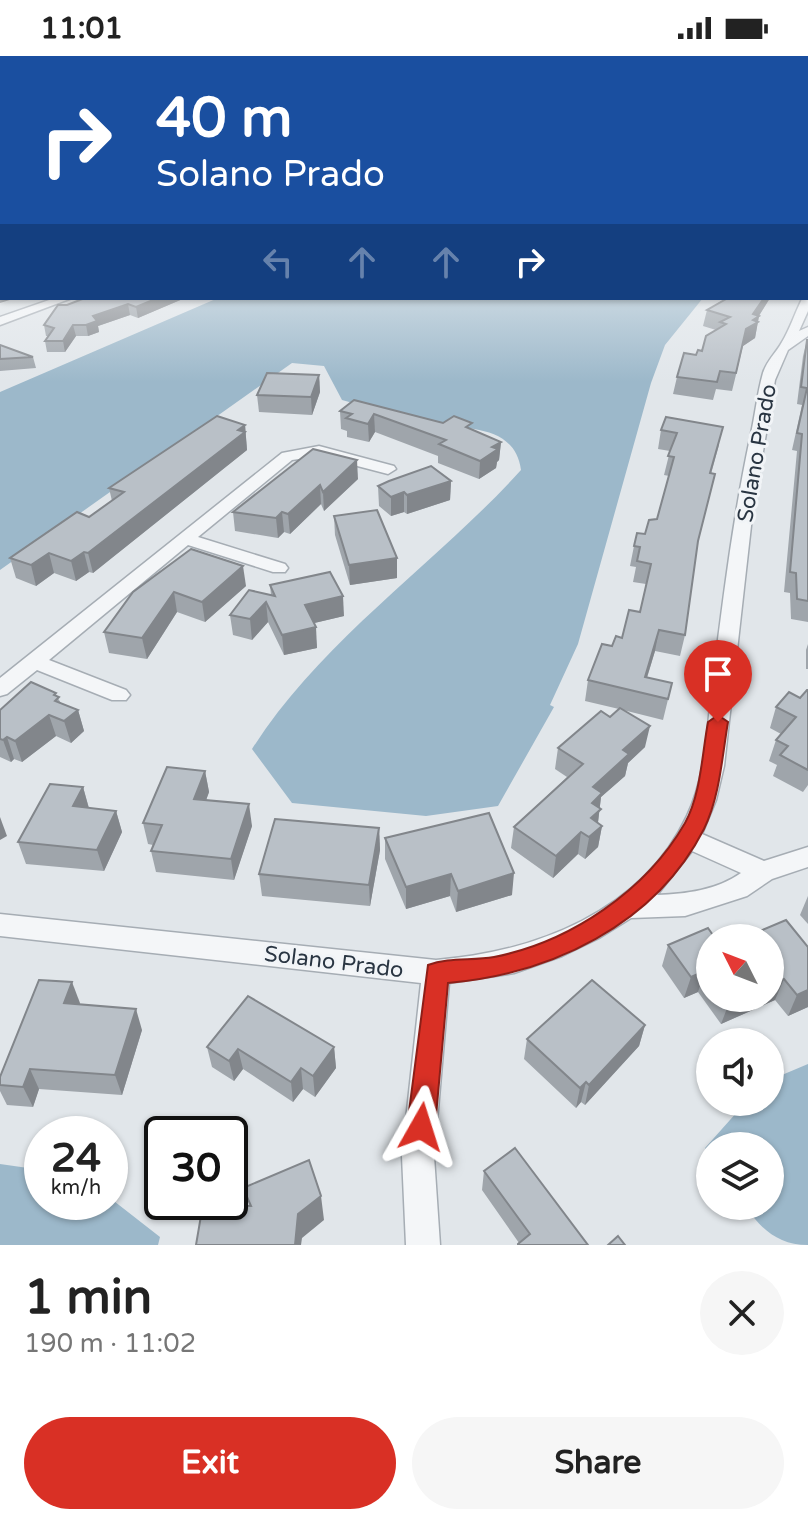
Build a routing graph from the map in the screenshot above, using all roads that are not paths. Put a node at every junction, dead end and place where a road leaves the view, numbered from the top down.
1 (60, 300) edge
2 (804, 315) edge
3 (0, 321) edge
4 (798, 336) edge
5 (388, 469) dead end
6 (185, 539) junction
7 (279, 568) dead end
8 (34, 661) junction
9 (0, 689) edge
10 (119, 695) dead end
11 (687, 838) junction
12 (808, 857) edge
13 (763, 872) junction
14 (624, 907) junction
15 (0, 925) edge
16 (436, 972) junction
17 (423, 1245) edge

1 - 3 street
2 - 4 street, Solano Prado
4 - 11 street, Solano Prado
5 - 6 street
6 - 7 street
6 - 8 street
8 - 9 street
8 - 10 street
11 - 13 street
11 - 14 street, Solano Prado
12 - 13 street
13 - 14 street
14 - 16 street, Solano Prado
15 - 16 street, Solano Prado
16 - 17 street

